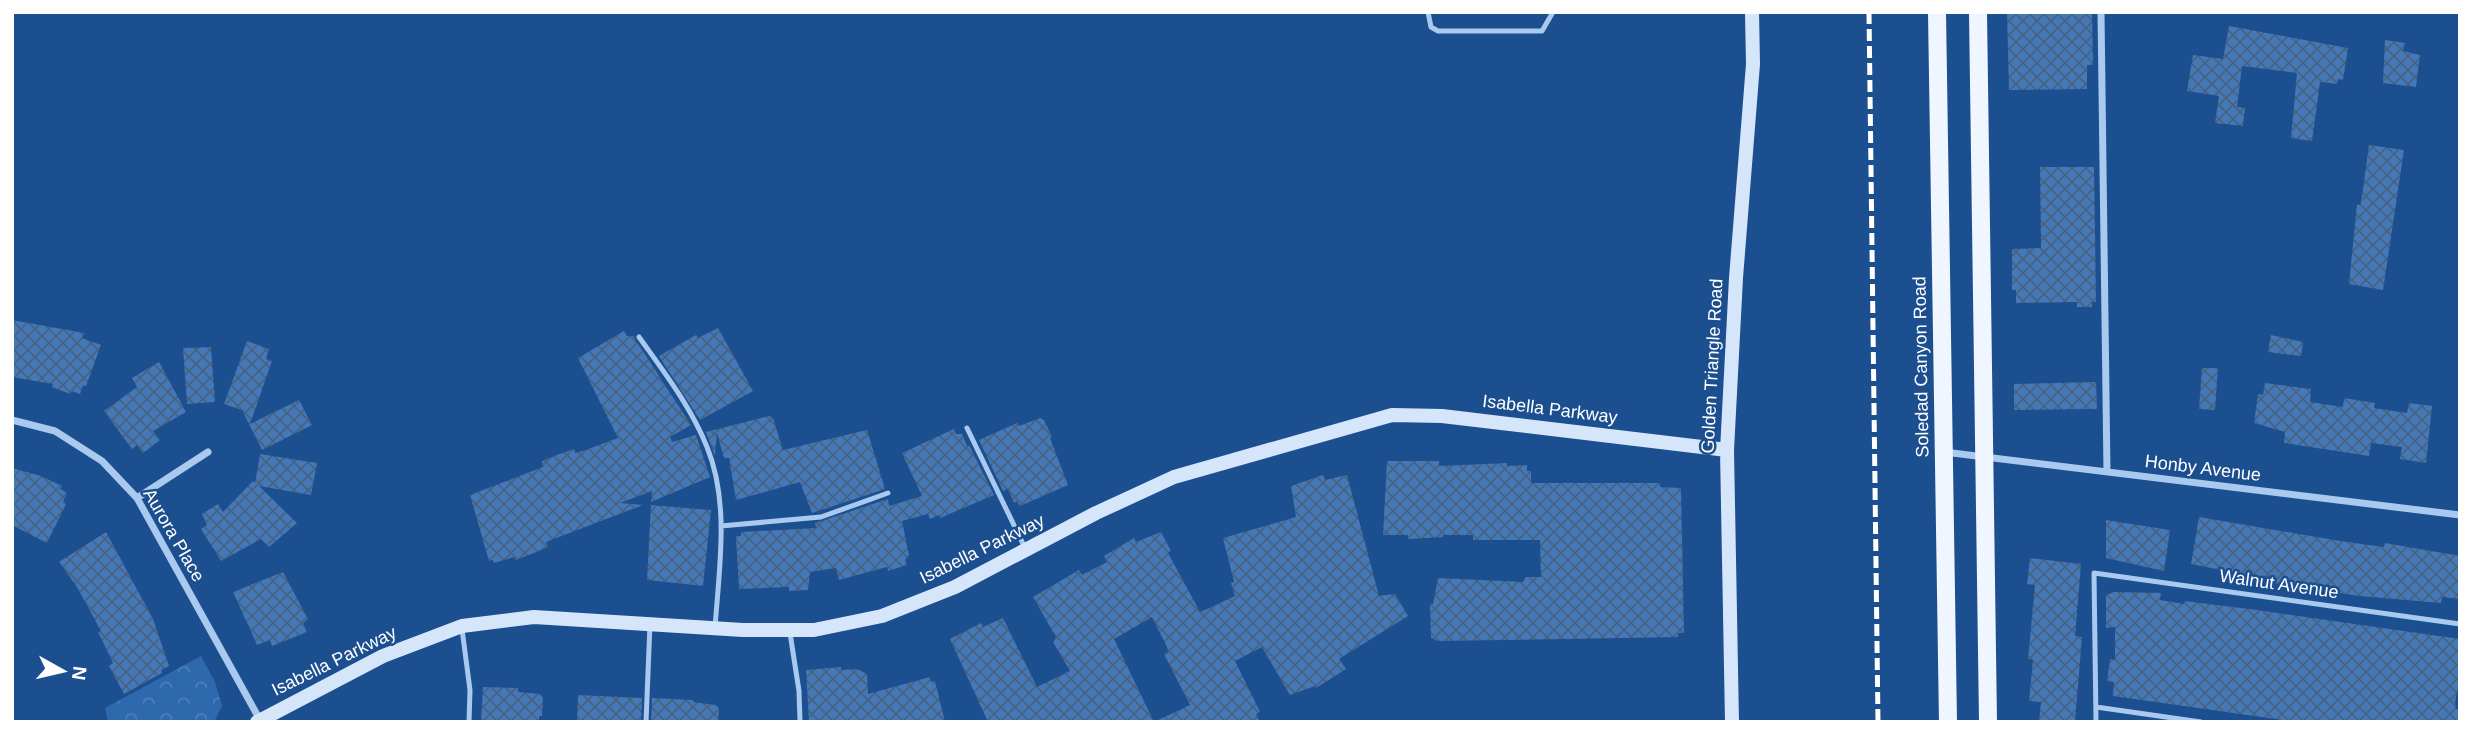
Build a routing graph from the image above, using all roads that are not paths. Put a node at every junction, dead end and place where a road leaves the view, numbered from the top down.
1 (1428, 12) edge
2 (1553, 12) edge
3 (1752, 12) edge
4 (1937, 12) edge
5 (1978, 12) edge
6 (2101, 12) edge
7 (639, 337) dead end
8 (12, 420) edge
9 (967, 428) dead end
10 (1727, 450) junction
11 (208, 452) dead end
12 (1943, 452) junction
13 (1984, 457) junction
14 (2107, 472) junction
15 (888, 493) dead end
16 (137, 498) junction
17 (2460, 515) edge
18 (721, 526) junction
19 (1027, 551) junction
20 (650, 624) junction
21 (2460, 624) edge
22 (462, 626) junction
23 (715, 628) junction
24 (789, 630) junction
25 (2096, 707) junction
26 (258, 721) edge
27 (469, 722) edge
28 (646, 722) edge
29 (800, 722) edge
30 (1732, 722) edge
31 (1948, 722) edge
32 (1988, 722) edge
33 (2096, 722) edge
34 (2202, 722) edge

1 - 2 lane
3 - 10 street, Golden Triangle Road
4 - 12 main road, Soledad Canyon Road
5 - 13 main road
6 - 14 street
7 - 18 lane
8 - 16 street, Aurora Place
9 - 19 lane
10 - 19 street, Isabella Parkway
10 - 30 street, Golden Triangle Road
11 - 16 street
12 - 13 street, Honby Avenue
12 - 31 main road, Soledad Canyon Road
13 - 14 street, Honby Avenue
13 - 32 main road
14 - 17 street, Honby Avenue
15 - 18 lane
16 - 26 street, Aurora Place
18 - 23 lane
19 - 24 street, Isabella Parkway
20 - 22 street, Isabella Parkway
20 - 23 street, Isabella Parkway
20 - 28 lane
21 - 25 lane, Walnut Avenue
22 - 26 street, Isabella Parkway
22 - 27 lane
23 - 24 street, Isabella Parkway
24 - 29 lane
25 - 33 lane
25 - 34 lane

